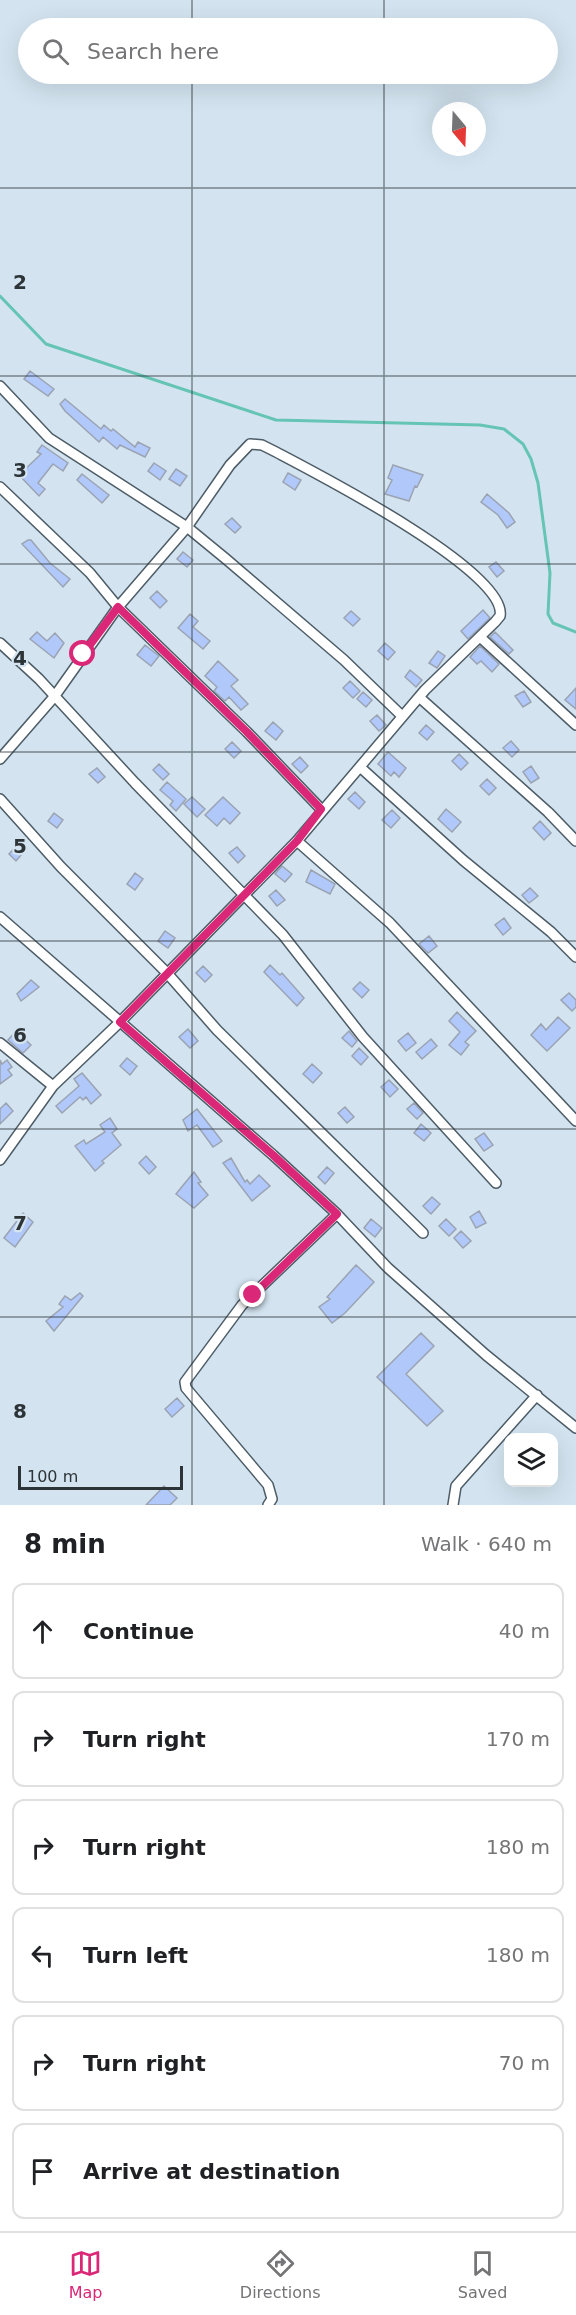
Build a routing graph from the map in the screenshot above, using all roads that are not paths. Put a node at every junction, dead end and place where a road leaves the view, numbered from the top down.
1 (0, 386) edge
2 (0, 487) edge
3 (187, 527) junction
4 (118, 607) junction
5 (480, 637) junction
6 (0, 644) edge
7 (54, 697) junction
8 (419, 697) junction
9 (402, 716) junction
10 (576, 724) edge
11 (0, 759) edge
12 (360, 767) junction
13 (0, 799) edge
14 (321, 809) junction
15 (297, 841) junction
16 (576, 841) edge
17 (242, 896) junction
18 (0, 917) edge
19 (576, 957) edge
20 (167, 973) junction
21 (120, 1022) junction
22 (0, 1043) edge
23 (54, 1086) junction
24 (576, 1121) edge
25 (4, 1142) edge
26 (0, 1160) edge
27 (495, 1183) dead end
28 (337, 1214) junction
29 (423, 1233) dead end
30 (537, 1395) junction
31 (576, 1428) edge
32 (268, 1505) edge
33 (453, 1505) edge

1 - 3 street
2 - 4 street
3 - 4 street
3 - 5 street
3 - 9 street
4 - 7 street
4 - 14 street
5 - 8 street
5 - 10 street
6 - 7 street
7 - 11 street
7 - 17 street
8 - 9 street
8 - 16 street
9 - 12 street
12 - 14 street
12 - 19 street
13 - 20 street
14 - 15 street
15 - 17 street
15 - 24 street
17 - 20 street
17 - 27 street
18 - 21 street
20 - 21 street
20 - 29 street
21 - 23 street
21 - 28 street
22 - 23 street
23 - 25 street
25 - 26 street
28 - 30 street
28 - 32 street
30 - 31 street
30 - 33 street

